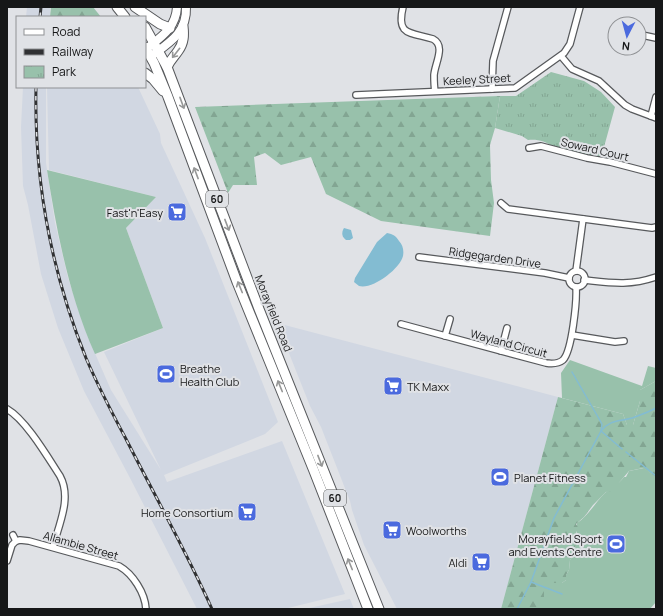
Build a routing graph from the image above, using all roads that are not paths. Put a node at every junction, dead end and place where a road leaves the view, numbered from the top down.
1 (117, 7) edge
2 (130, 7) edge
3 (135, 7) edge
4 (177, 7) edge
5 (186, 7) edge
6 (404, 7) edge
7 (508, 7) edge
8 (580, 7) edge
9 (125, 16) edge
10 (137, 16) edge
11 (183, 26) junction
12 (170, 28) junction
13 (146, 29) edge
14 (156, 46) junction
15 (147, 51) edge
16 (561, 56) junction
17 (167, 67) junction
18 (146, 74) edge
19 (492, 89) junction
20 (434, 91) junction
21 (356, 95) dead end
22 (656, 96) edge
23 (168, 97) junction
24 (653, 117) edge
25 (529, 148) dead end
26 (656, 174) edge
27 (501, 203) dead end
28 (584, 219) junction
29 (656, 227) edge
30 (419, 257) dead end
31 (576, 271) junction
32 (656, 277) edge
33 (569, 278) junction
34 (584, 280) junction
35 (576, 287) junction
36 (450, 319) dead end
37 (401, 324) dead end
38 (507, 328) dead end
39 (572, 335) junction
40 (445, 336) junction
41 (624, 341) dead end
42 (501, 351) junction
43 (7, 409) edge
44 (53, 547) junction
45 (7, 561) edge
46 (146, 609) edge
47 (368, 609) edge
48 (379, 609) edge

1 - 9 main road
2 - 10 main road
3 - 12 main road
4 - 12 street
5 - 11 street
6 - 20 street
7 - 19 street
8 - 16 street, Keeley Street
11 - 14 street
11 -> 17 main road
12 - 14 street
13 - 14 main road, Morayfield Road / 60
14 - 15 street
14 - 17 main road, Morayfield Road / 60
15 - 23 main road, Morayfield Road / 60
16 - 19 street, Keeley Street
16 - 24 street
17 -> 48 main road, Morayfield Road / 60
18 - 23 main road
19 - 20 street, Keeley Street
20 - 21 street, Keeley Street
22 - 24 street
47 -> 23 main road, Morayfield Road / 60
25 - 26 street, Soward Court
27 - 28 street
28 - 29 street
28 - 31 street
30 - 33 street, Ridgegarden Drive
31 - 33 street
31 - 34 street
32 - 34 street
33 - 35 street
34 - 35 street
35 - 39 street, Wayland Circuit
36 - 40 street
37 - 40 street, Wayland Circuit
38 - 42 street
39 - 41 street
39 - 42 street, Wayland Circuit
40 - 42 street, Wayland Circuit
43 - 44 street
44 - 45 street, Allambie Street
44 - 46 street, Allambie Street

